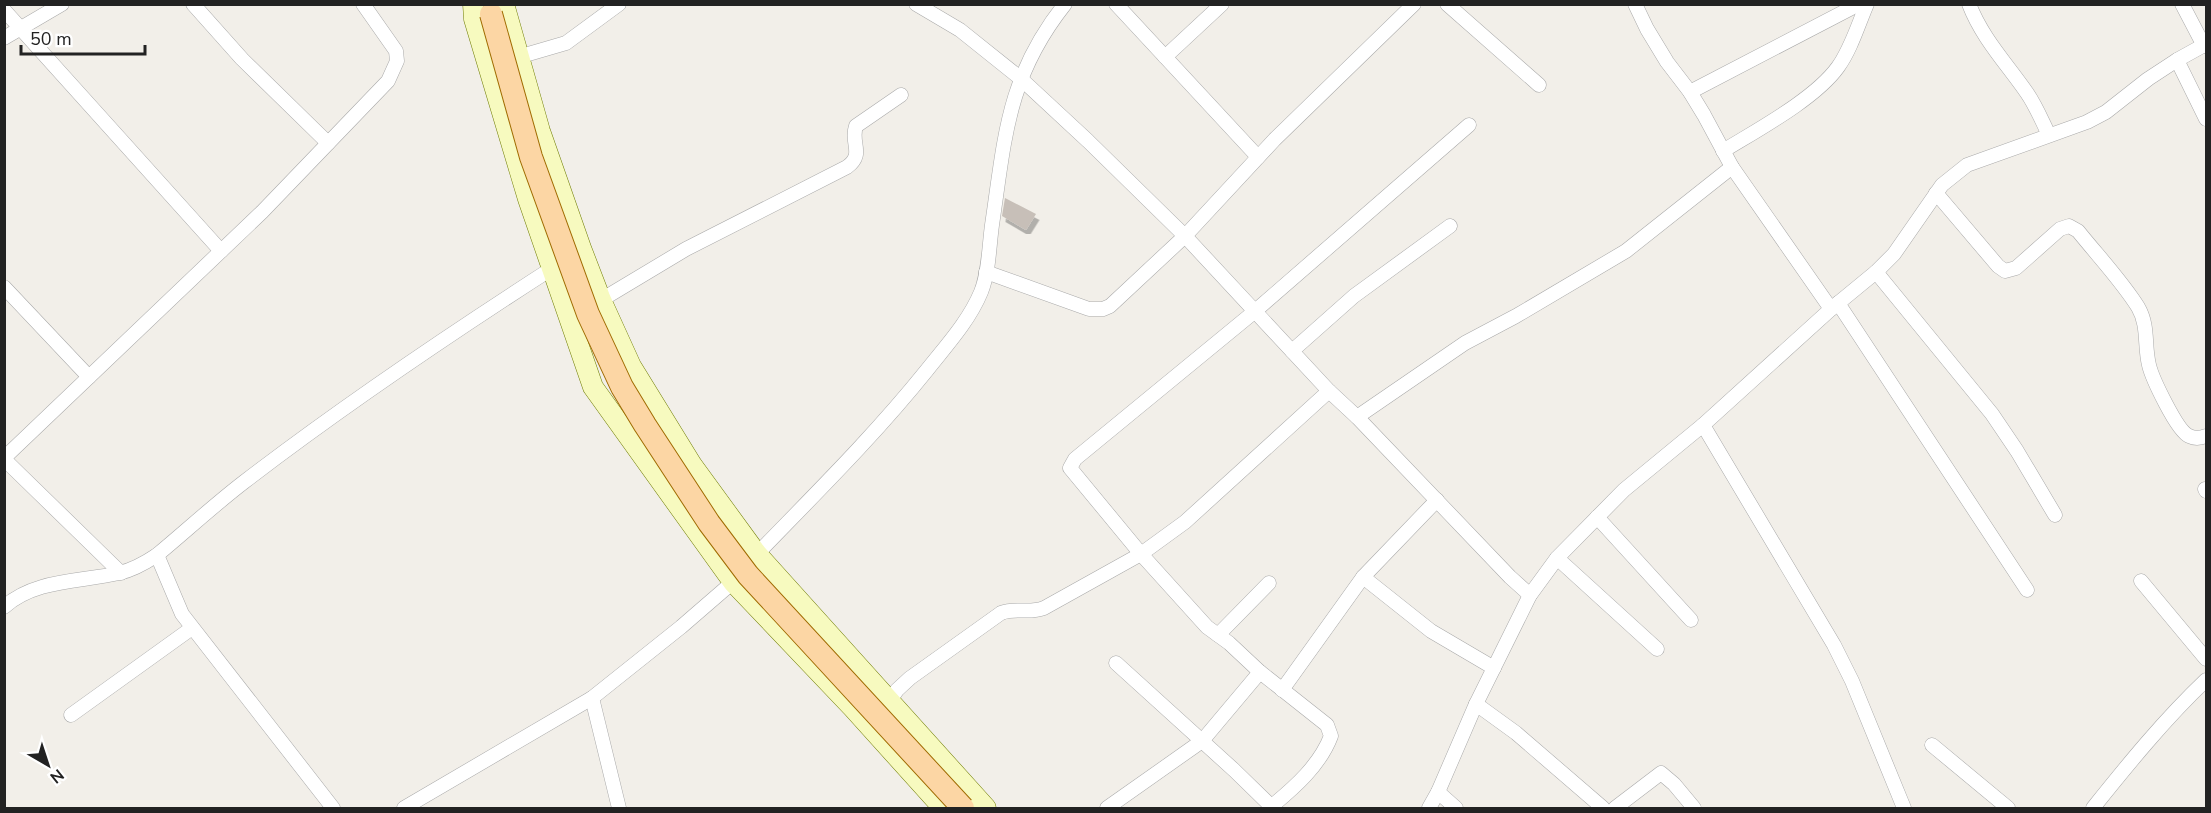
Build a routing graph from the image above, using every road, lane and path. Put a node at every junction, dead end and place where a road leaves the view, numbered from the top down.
1 (62, 4) edge
2 (193, 4) edge
3 (363, 4) edge
4 (619, 4) edge
5 (916, 4) edge
6 (1065, 4) edge
7 (1116, 4) edge
8 (1222, 4) edge
9 (1414, 4) edge
10 (1447, 4) edge
11 (1626, 4) edge
12 (1858, 4) edge
13 (1867, 4) edge
14 (1968, 4) edge
15 (2182, 4) edge
16 (489, 8) edge
17 (1637, 9) edge
18 (4, 10) edge
19 (21, 29) junction
20 (4, 38) edge
21 (2205, 45) edge
22 (518, 57) junction
23 (1165, 57) junction
24 (2177, 60) junction
25 (1020, 78) junction
26 (1539, 85) dead end
27 (1690, 92) junction
28 (901, 95) dead end
29 (2206, 119) edge
30 (1469, 125) dead end
31 (2049, 135) junction
32 (328, 144) junction
33 (1724, 151) junction
34 (1258, 157) junction
35 (1732, 167) junction
36 (1936, 193) junction
37 (1450, 226) dead end
38 (1185, 236) junction
39 (221, 251) junction
40 (551, 269) junction
41 (986, 272) junction
42 (1876, 272) junction
43 (4, 286) edge
44 (601, 300) junction
45 (1835, 306) junction
46 (1254, 312) junction
47 (1292, 351) junction
48 (89, 377) junction
49 (644, 386) junction
50 (1329, 391) junction
51 (609, 410) junction
52 (1357, 417) junction
53 (1703, 425) junction
54 (2206, 436) edge
55 (4, 459) edge
56 (1437, 500) junction
57 (2055, 515) dead end
58 (1597, 517) junction
59 (757, 554) junction
60 (1141, 554) junction
61 (157, 555) junction
62 (1557, 558) junction
63 (121, 573) junction
64 (1364, 577) junction
65 (2141, 581) dead end
66 (733, 582) junction
67 (1269, 583) dead end
68 (2027, 590) dead end
69 (1530, 595) junction
70 (4, 607) edge
71 (1691, 620) dead end
72 (192, 628) junction
73 (1218, 635) junction
74 (1657, 649) dead end
75 (2206, 660) edge
76 (1116, 663) dead end
77 (1494, 668) junction
78 (1260, 672) junction
79 (2206, 680) edge
80 (1282, 690) junction
81 (592, 698) junction
82 (889, 702) junction
83 (1476, 704) junction
84 (71, 715) dead end
85 (1202, 741) junction
86 (1932, 745) dead end
87 (1438, 792) junction
88 (1273, 807) edge
89 (333, 808) edge
90 (404, 808) edge
91 (619, 808) edge
92 (942, 808) edge
93 (963, 808) edge
94 (986, 808) edge
95 (1107, 808) edge
96 (1428, 808) edge
97 (1456, 808) edge
98 (1603, 808) edge
99 (1615, 808) edge
100 (1694, 808) edge
101 (1904, 808) edge
102 (2008, 808) edge
103 (2093, 808) edge

1 - 19 street
2 - 32 street
3 - 32 street
4 - 22 street
5 - 25 street
6 - 25 street
7 - 23 street
8 - 23 street
9 - 34 street
10 - 26 street
11 - 17 street
12 - 27 street
13 - 33 street
14 - 31 street
15 - 21 street
16 - 22 street
16 - 40 street
16 - 93 main road, bridge
17 - 27 street
18 - 19 street
19 - 20 street
19 - 39 street
21 - 24 street
22 - 44 street
23 - 34 street
24 - 29 street
24 - 31 street
25 - 38 street
25 - 41 street
27 - 33 street
28 - 44 street
30 - 46 street
31 - 36 street
32 - 39 street
33 - 35 street
34 - 38 street
35 - 45 street
35 - 52 street
36 - 42 street
36 - 54 street
37 - 47 street
38 - 41 street
38 - 46 street
39 - 48 street
40 - 51 street
40 - 61 street
41 - 59 street
42 - 45 street
42 - 57 street
43 - 48 street
44 - 49 street
45 - 53 street
45 - 68 street
46 - 47 street
46 - 60 street
47 - 50 street
48 - 55 street
49 - 51 street
49 - 59 street
50 - 52 street
50 - 60 street
51 - 66 street
52 - 56 street
53 - 58 street
53 - 101 street
55 - 63 street
56 - 64 street
56 - 69 street
58 - 62 street
58 - 71 street
59 - 82 street
60 - 73 street
60 - 82 street
61 - 63 street
61 - 72 street
62 - 69 street
62 - 74 street
63 - 70 street
64 - 77 street
64 - 80 street
65 - 75 street
66 - 81 street
66 - 92 street
67 - 73 street
69 - 77 street
72 - 84 street
72 - 89 street
73 - 78 street
76 - 85 street
77 - 83 street
78 - 80 street
78 - 85 street
79 - 103 street
80 - 88 street
81 - 90 street
81 - 91 street
82 - 94 street
83 - 87 street
83 - 98 street
85 - 88 street
85 - 95 street
86 - 102 street
87 - 96 street
87 - 97 street
99 - 100 street

